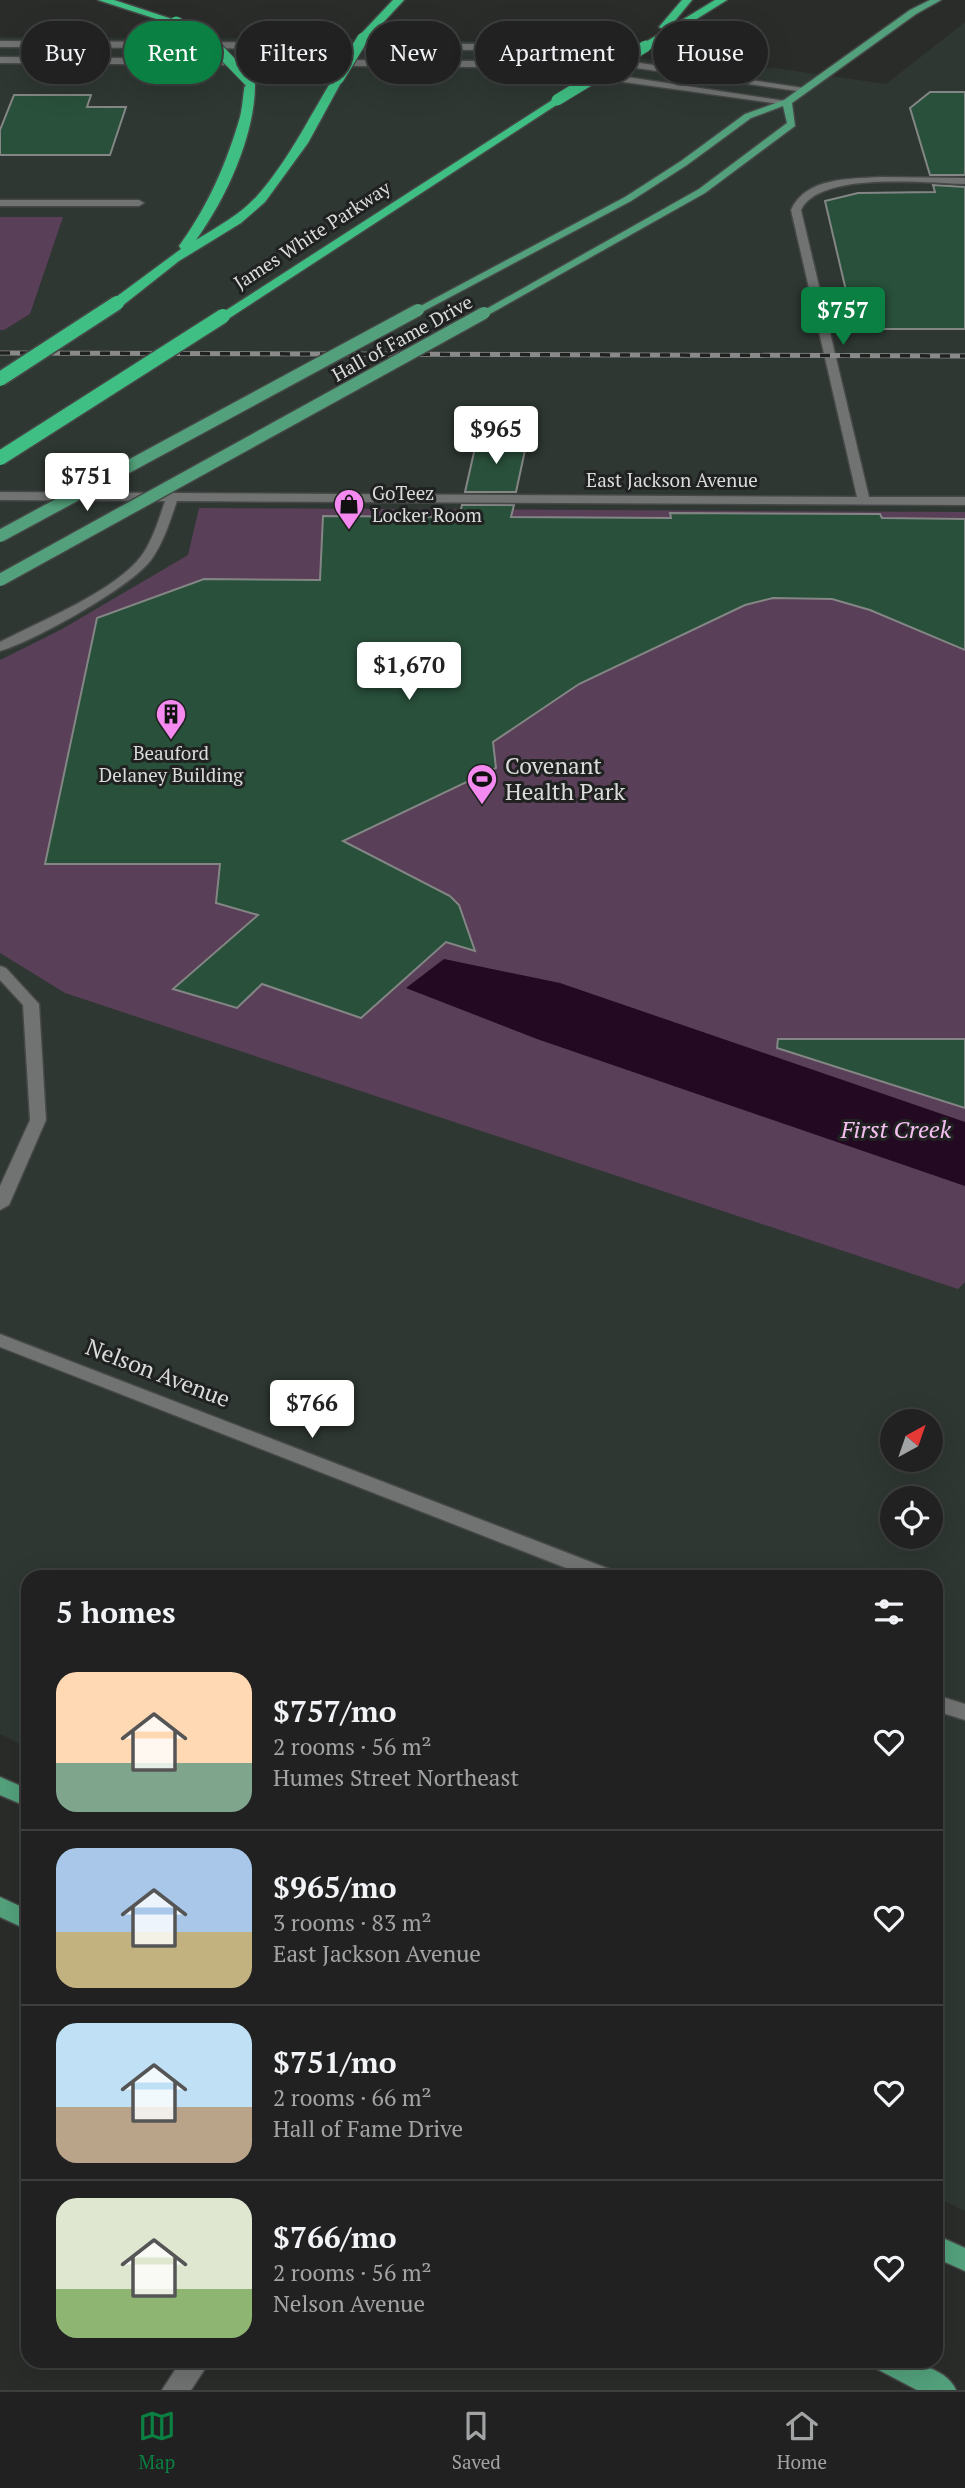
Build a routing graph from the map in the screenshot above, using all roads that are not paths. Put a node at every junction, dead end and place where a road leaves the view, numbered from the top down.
1 (103, 0) edge
2 (399, 0) edge
3 (687, 0) edge
4 (722, 0) edge
5 (937, 0) edge
6 (0, 44) edge
7 (646, 46) junction
8 (0, 60) edge
9 (805, 89) junction
10 (787, 102) junction
11 (965, 181) edge
12 (0, 203) edge
13 (139, 203) dead end
14 (175, 258) junction
15 (0, 379) edge
16 (0, 457) edge
17 (173, 495) junction
18 (0, 496) edge
19 (864, 500) junction
20 (965, 501) edge
21 (0, 536) edge
22 (0, 580) edge
23 (0, 647) edge
24 (0, 971) edge
25 (0, 1205) edge
26 (0, 1340) edge
27 (592, 1570) edge
28 (943, 1705) edge
29 (965, 1712) edge
30 (0, 1785) edge
31 (21, 1795) edge
32 (0, 1906) edge
33 (21, 1916) edge
34 (943, 2249) edge
35 (965, 2260) edge
36 (192, 2368) edge
37 (900, 2368) edge
38 (175, 2390) edge
39 (943, 2390) edge

1 - 14 highway, bridge
2 - 14 highway, bridge
3 - 7 highway
4 - 7 highway, James White Parkway
5 - 9 main road, Hall of Fame Drive
6 - 9 street
7 - 16 highway, James White Parkway, bridge
8 - 10 street
9 - 10 main road, Hall of Fame Drive
10 - 21 main road, Hall of Fame Drive, bridge
10 - 22 main road, Hall of Fame Drive, bridge
11 - 19 street
12 - 13 street
14 - 15 highway, bridge
17 - 18 street, East Jackson Avenue
17 - 19 street, East Jackson Avenue
17 - 23 street
19 - 20 street, East Jackson Avenue
24 - 25 street
26 - 27 street, Nelson Avenue
28 - 29 street
30 - 31 main road
32 - 33 main road
34 - 35 main road
36 - 38 street
37 - 39 main road

